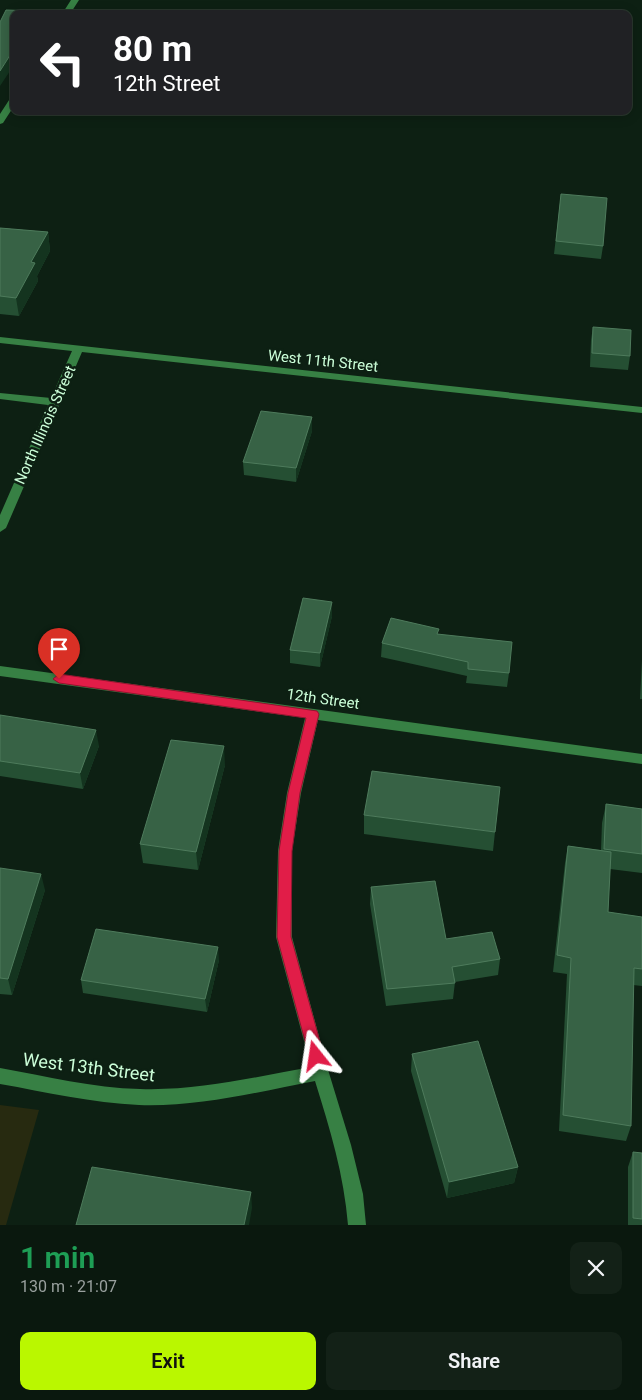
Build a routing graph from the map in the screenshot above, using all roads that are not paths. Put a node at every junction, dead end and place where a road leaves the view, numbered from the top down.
1 (10, 105) edge
2 (0, 121) edge
3 (0, 340) edge
4 (78, 350) junction
5 (0, 396) edge
6 (55, 402) junction
7 (642, 410) edge
8 (0, 528) edge
9 (0, 671) edge
10 (313, 714) junction
11 (642, 759) edge
12 (321, 1073) junction
13 (0, 1076) edge
14 (358, 1225) edge

1 - 2 street
3 - 4 street, West 11th Street
4 - 6 street, North Illinois Street
4 - 7 street, West 11th Street
5 - 6 street
6 - 8 street, North Illinois Street
9 - 10 street, 12th Street
10 - 11 street, 12th Street
10 - 12 street
12 - 13 street, West 13th Street
12 - 14 street

